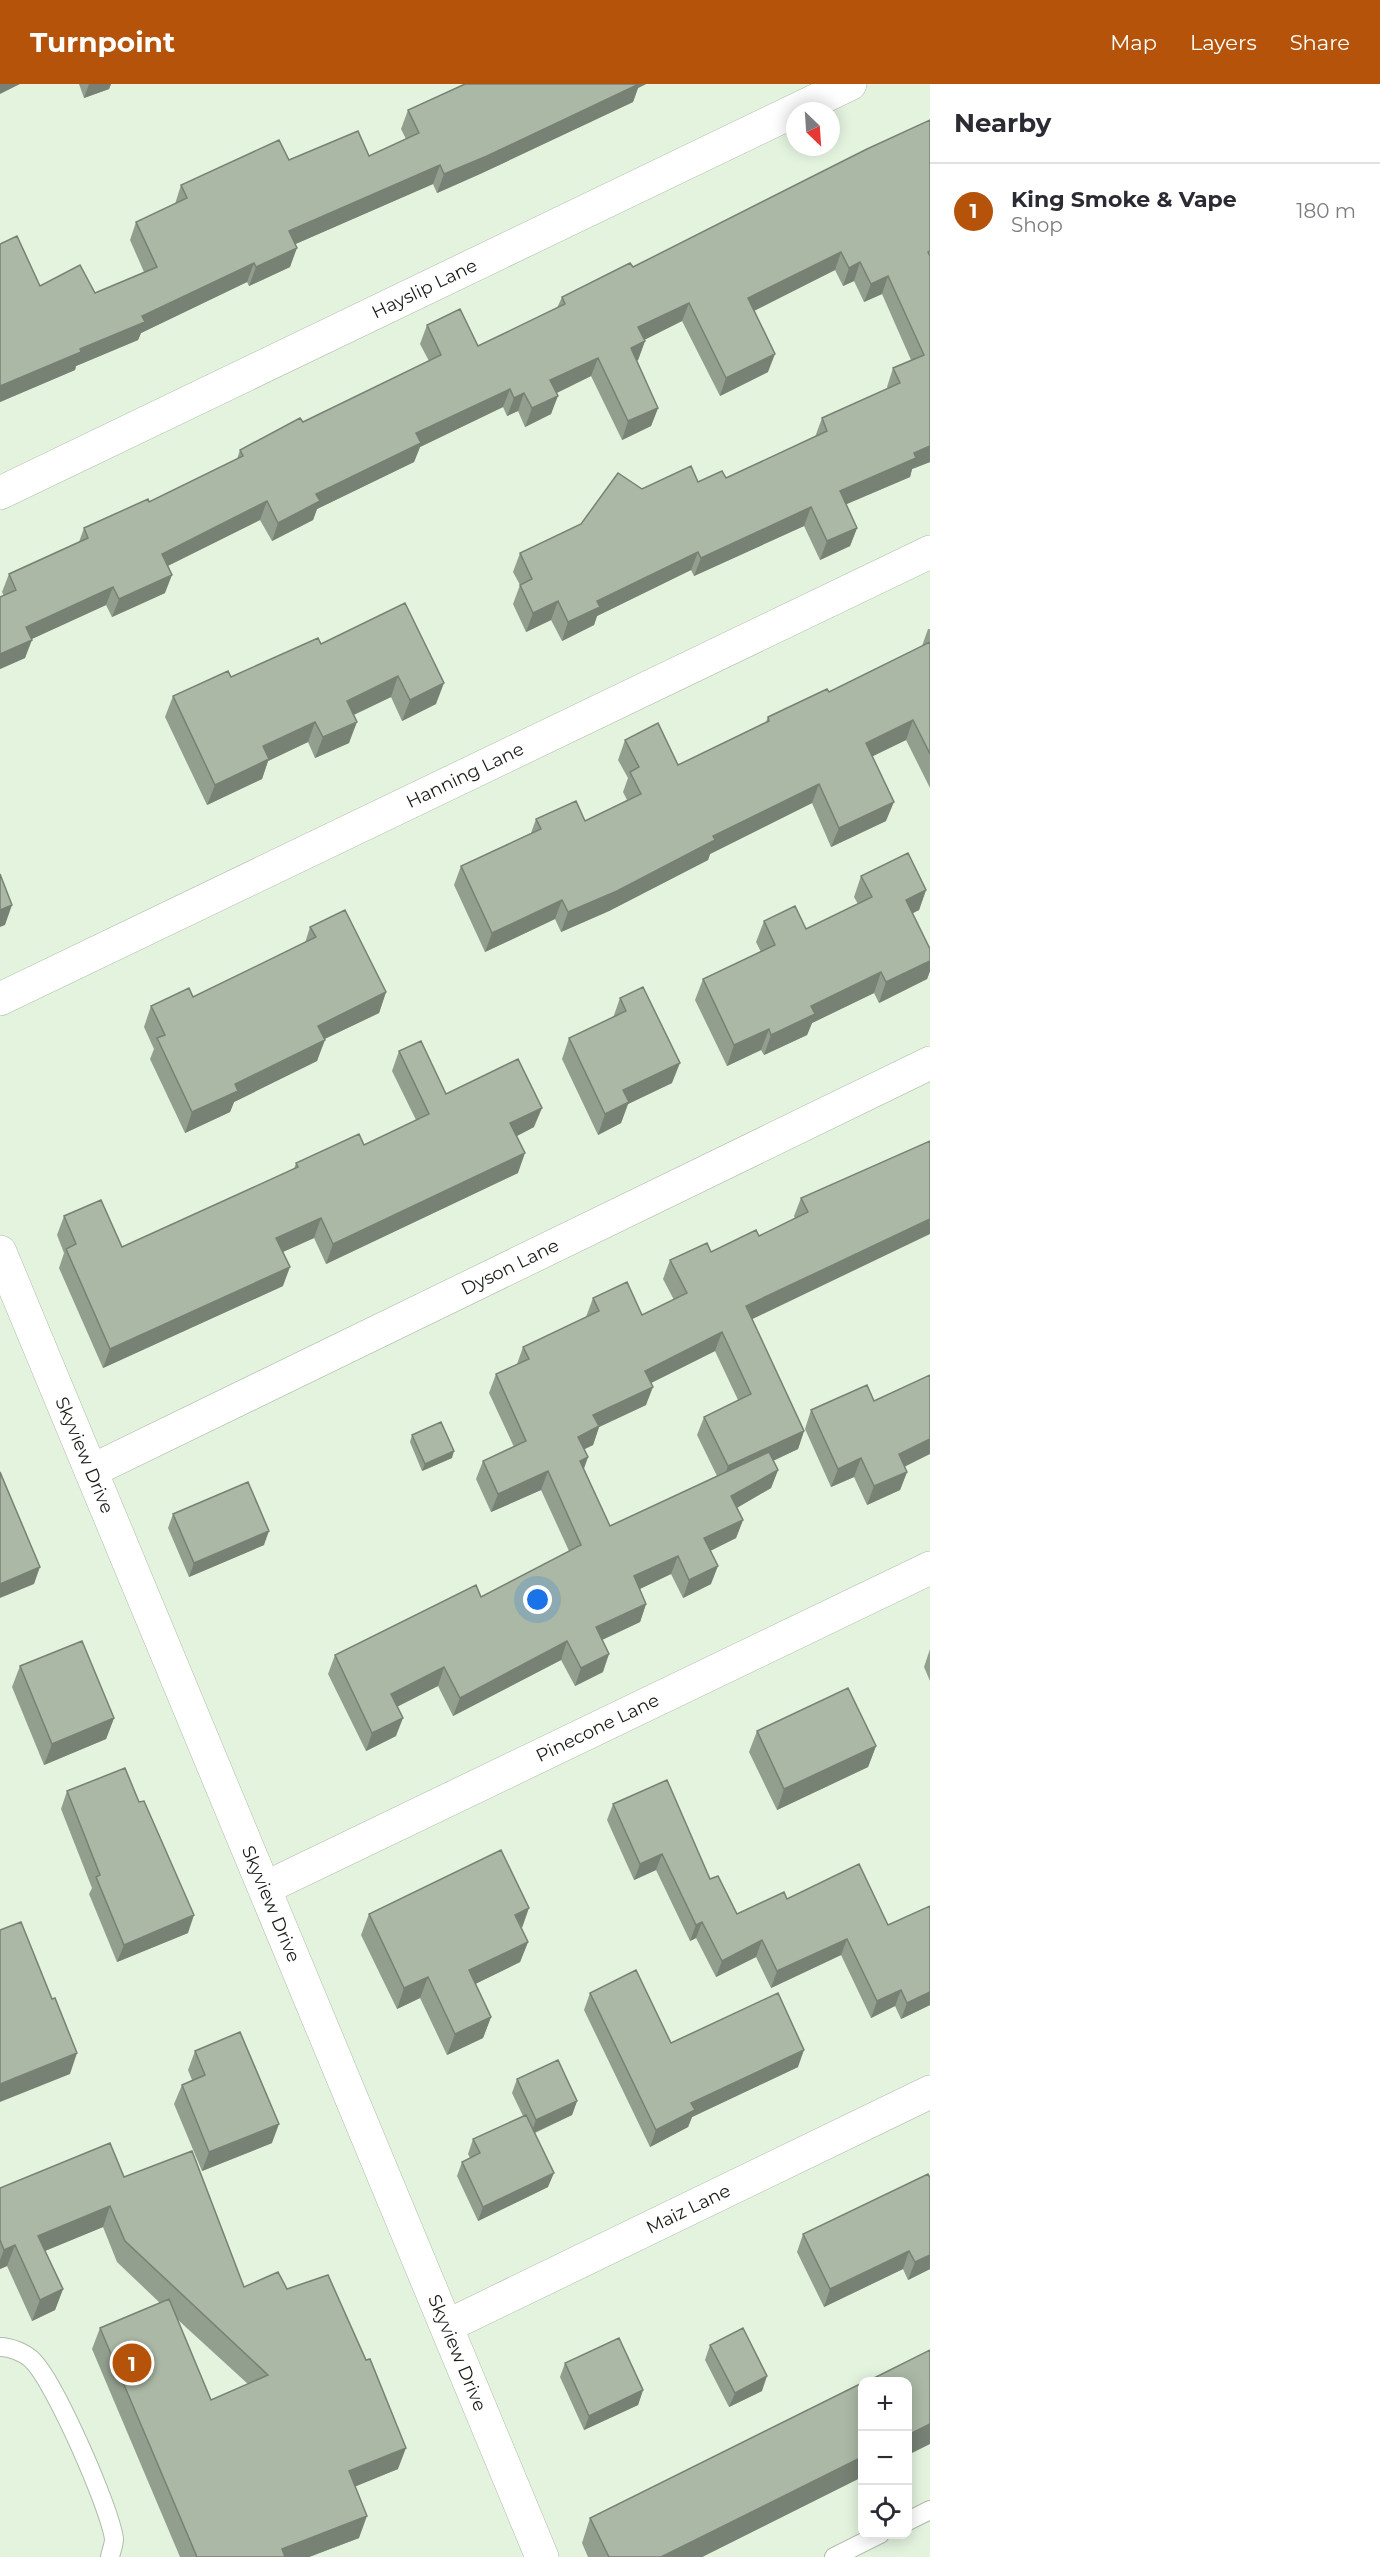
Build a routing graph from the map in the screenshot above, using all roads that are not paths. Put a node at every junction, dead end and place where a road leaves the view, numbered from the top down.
1 (850, 84) edge
2 (0, 493) edge
3 (930, 552) edge
4 (0, 999) edge
5 (930, 1063) edge
6 (0, 1252) edge
7 (91, 1471) junction
8 (930, 1568) edge
9 (264, 1888) junction
10 (930, 2092) edge
11 (447, 2325) junction
12 (0, 2347) edge
13 (930, 2510) edge
14 (912, 2519) edge
15 (872, 2539) edge
16 (110, 2557) edge
17 (542, 2557) edge
18 (834, 2557) edge

1 - 2 street, Hayslip Lane
3 - 4 street, Hanning Lane
5 - 7 street, Dyson Lane
6 - 7 street, Skyview Drive
7 - 9 street, Skyview Drive
8 - 9 street, Pinecone Lane
9 - 11 street, Skyview Drive
10 - 11 street, Maiz Lane
11 - 17 street, Skyview Drive
12 - 16 lane
13 - 14 lane
15 - 18 lane

